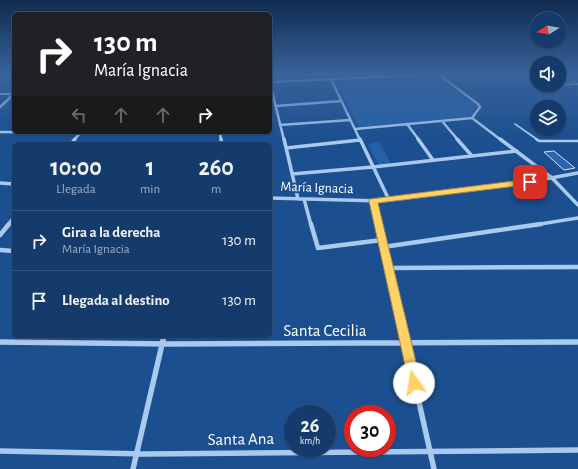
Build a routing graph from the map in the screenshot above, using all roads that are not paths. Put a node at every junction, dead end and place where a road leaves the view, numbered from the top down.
1 (273, 95) edge
2 (338, 95) edge
3 (466, 95) edge
4 (12, 96) edge
5 (341, 101) junction
6 (276, 106) junction
7 (0, 107) edge
8 (472, 118) junction
9 (350, 120) junction
10 (442, 121) junction
11 (407, 124) junction
12 (515, 124) dead end
13 (280, 125) junction
14 (355, 129) junction
15 (0, 132) edge
16 (12, 132) edge
17 (79, 134) edge
18 (360, 140) junction
19 (578, 141) edge
20 (73, 142) edge
21 (286, 148) junction
22 (517, 151) junction
23 (472, 156) junction
24 (433, 160) junction
25 (373, 167) junction
26 (578, 173) edge
27 (292, 174) junction
28 (552, 178) junction
29 (0, 183) edge
30 (12, 184) edge
31 (272, 198) edge
32 (298, 199) junction
33 (304, 199) junction
34 (389, 200) junction
35 (373, 201) junction
36 (578, 205) edge
37 (578, 218) edge
38 (12, 220) edge
39 (0, 235) edge
40 (382, 240) junction
41 (383, 246) junction
42 (0, 250) edge
43 (12, 250) edge
44 (578, 267) edge
45 (388, 268) junction
46 (164, 338) edge
47 (0, 342) edge
48 (578, 342) edge
49 (405, 343) junction
50 (162, 344) junction
51 (578, 450) edge
52 (0, 451) edge
53 (430, 451) junction
54 (136, 454) junction
55 (133, 469) edge
56 (434, 469) edge

1 - 6 street
2 - 5 street
3 - 8 street
4 - 7 street
5 - 6 street
5 - 9 street
6 - 13 street
8 - 10 street
8 - 22 street
9 - 13 street
9 - 14 street
10 - 11 street
10 - 23 street
11 - 14 street
11 - 24 street
12 - 19 lane
13 - 21 street
14 - 18 street
15 - 16 street
17 - 20 street
18 - 21 street
18 - 25 street
21 - 27 street
22 - 23 street
22 - 28 street
23 - 24 street
24 - 25 street
25 - 27 street
25 - 34 street
26 - 28 street, María Ignacia
27 - 32 street
28 - 34 street, María Ignacia
28 - 36 street
29 - 30 street
31 - 32 street, María Ignacia
32 - 33 street, María Ignacia
33 - 35 street, María Ignacia
33 - 40 street
34 - 35 street, María Ignacia
35 - 40 street
37 - 41 street
38 - 39 street
40 - 41 street
41 - 45 street
42 - 43 street
44 - 45 street
45 - 49 street
46 - 50 street
47 - 50 street, Santa Cecilia
48 - 49 street, Santa Cecilia
49 - 50 street, Santa Cecilia
49 - 53 street
50 - 54 street
51 - 53 street, Santa Ana
52 - 54 street, Santa Ana
53 - 54 street, Santa Ana
53 - 56 street
54 - 55 street

